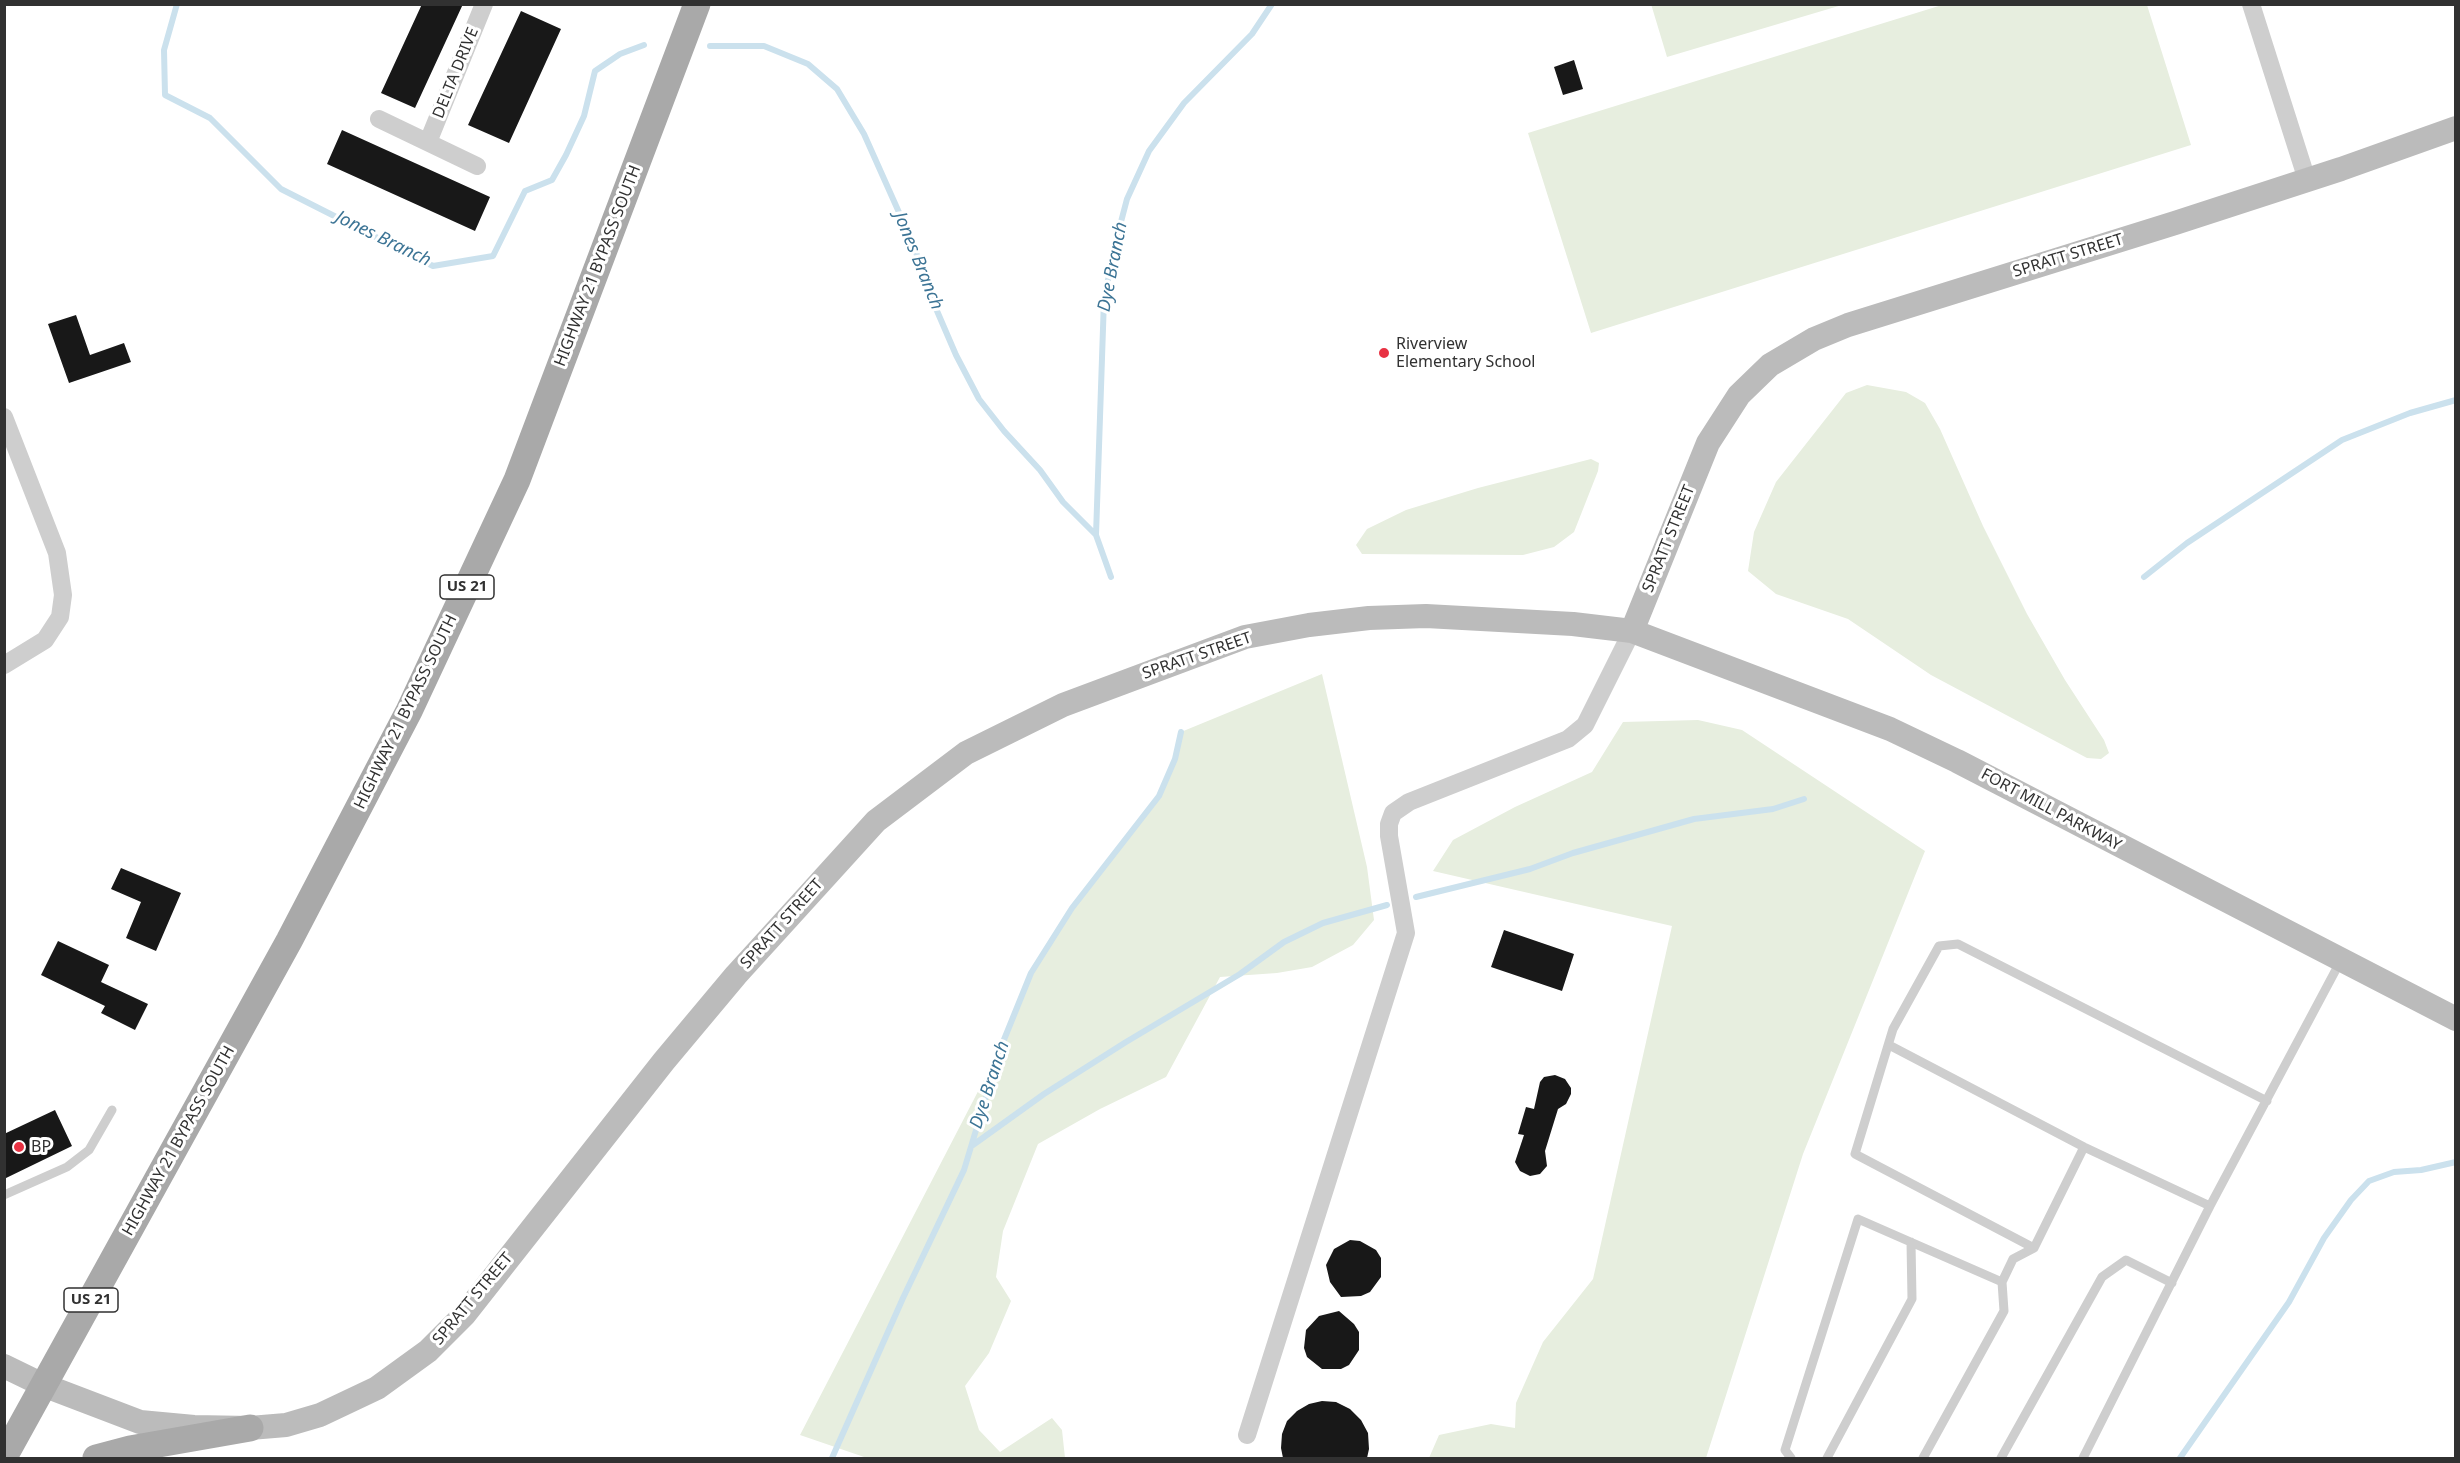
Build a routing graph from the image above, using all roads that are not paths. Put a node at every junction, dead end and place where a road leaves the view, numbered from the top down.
1 (484, 4) edge
2 (697, 4) edge
3 (2251, 4) edge
4 (379, 119) dead end
5 (2456, 128) edge
6 (428, 142) junction
7 (477, 166) dead end
8 (2307, 180) junction
9 (4, 417) edge
10 (1632, 631) junction
11 (4, 665) edge
12 (2341, 961) junction
13 (2456, 1019) edge
14 (1889, 1045) junction
15 (2267, 1101) junction
16 (112, 1110) dead end
17 (2084, 1147) junction
18 (4, 1196) edge
19 (2210, 1206) junction
20 (1911, 1242) junction
21 (2034, 1248) junction
22 (2002, 1282) junction
23 (2172, 1283) junction
24 (4, 1366) edge
25 (43, 1385) junction
26 (250, 1428) junction
27 (1247, 1435) dead end
28 (4, 1457) edge
29 (96, 1458) edge
30 (1791, 1458) edge
31 (1827, 1458) edge
32 (1923, 1458) edge
33 (2001, 1458) edge
34 (2083, 1458) edge

1 - 6 street, DELTA DRIVE
2 - 25 main road, HIGHWAY 21 BYPASS SOUTH / US 21
3 - 8 street
4 - 6 street
5 - 8 main road, SPRATT STREET
6 - 7 street
8 - 10 main road, SPRATT STREET
9 - 11 street
10 - 12 main road, FORT MILL PARKWAY
10 - 26 main road, SPRATT STREET
10 - 27 street
12 - 13 main road, FORT MILL PARKWAY
12 - 15 lane
14 - 15 lane
14 - 17 lane
14 - 21 lane
15 - 19 lane
16 - 18 lane
17 - 19 lane
17 - 21 lane
19 - 23 lane
20 - 22 lane
20 - 30 lane
20 - 31 lane
21 - 22 lane
22 - 32 lane
23 - 33 lane
23 - 34 lane
24 - 25 main road, SPRATT STREET
25 - 26 main road, SPRATT STREET
25 - 28 main road, US 21
26 - 29 main road

